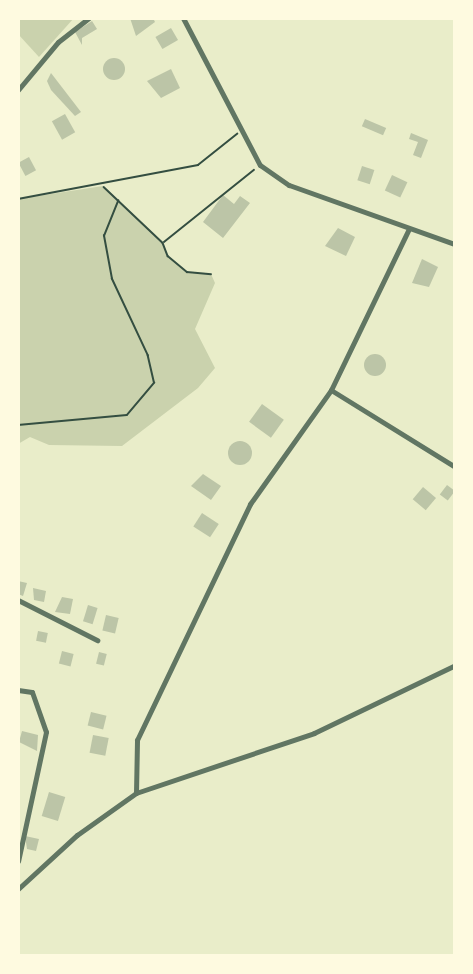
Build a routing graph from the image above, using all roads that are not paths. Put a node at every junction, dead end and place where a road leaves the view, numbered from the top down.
1 (89, 18) edge
2 (183, 18) edge
3 (18, 90) edge
4 (408, 231) junction
5 (455, 244) edge
6 (331, 390) junction
7 (455, 467) edge
8 (18, 600) edge
9 (97, 640) dead end
10 (455, 665) edge
11 (18, 690) edge
12 (136, 793) junction
13 (18, 861) edge
14 (18, 888) edge

1 - 3 street
2 - 4 street
4 - 5 street
4 - 6 street
6 - 7 street
6 - 12 street
8 - 9 street
10 - 12 street
11 - 13 street
12 - 14 street

